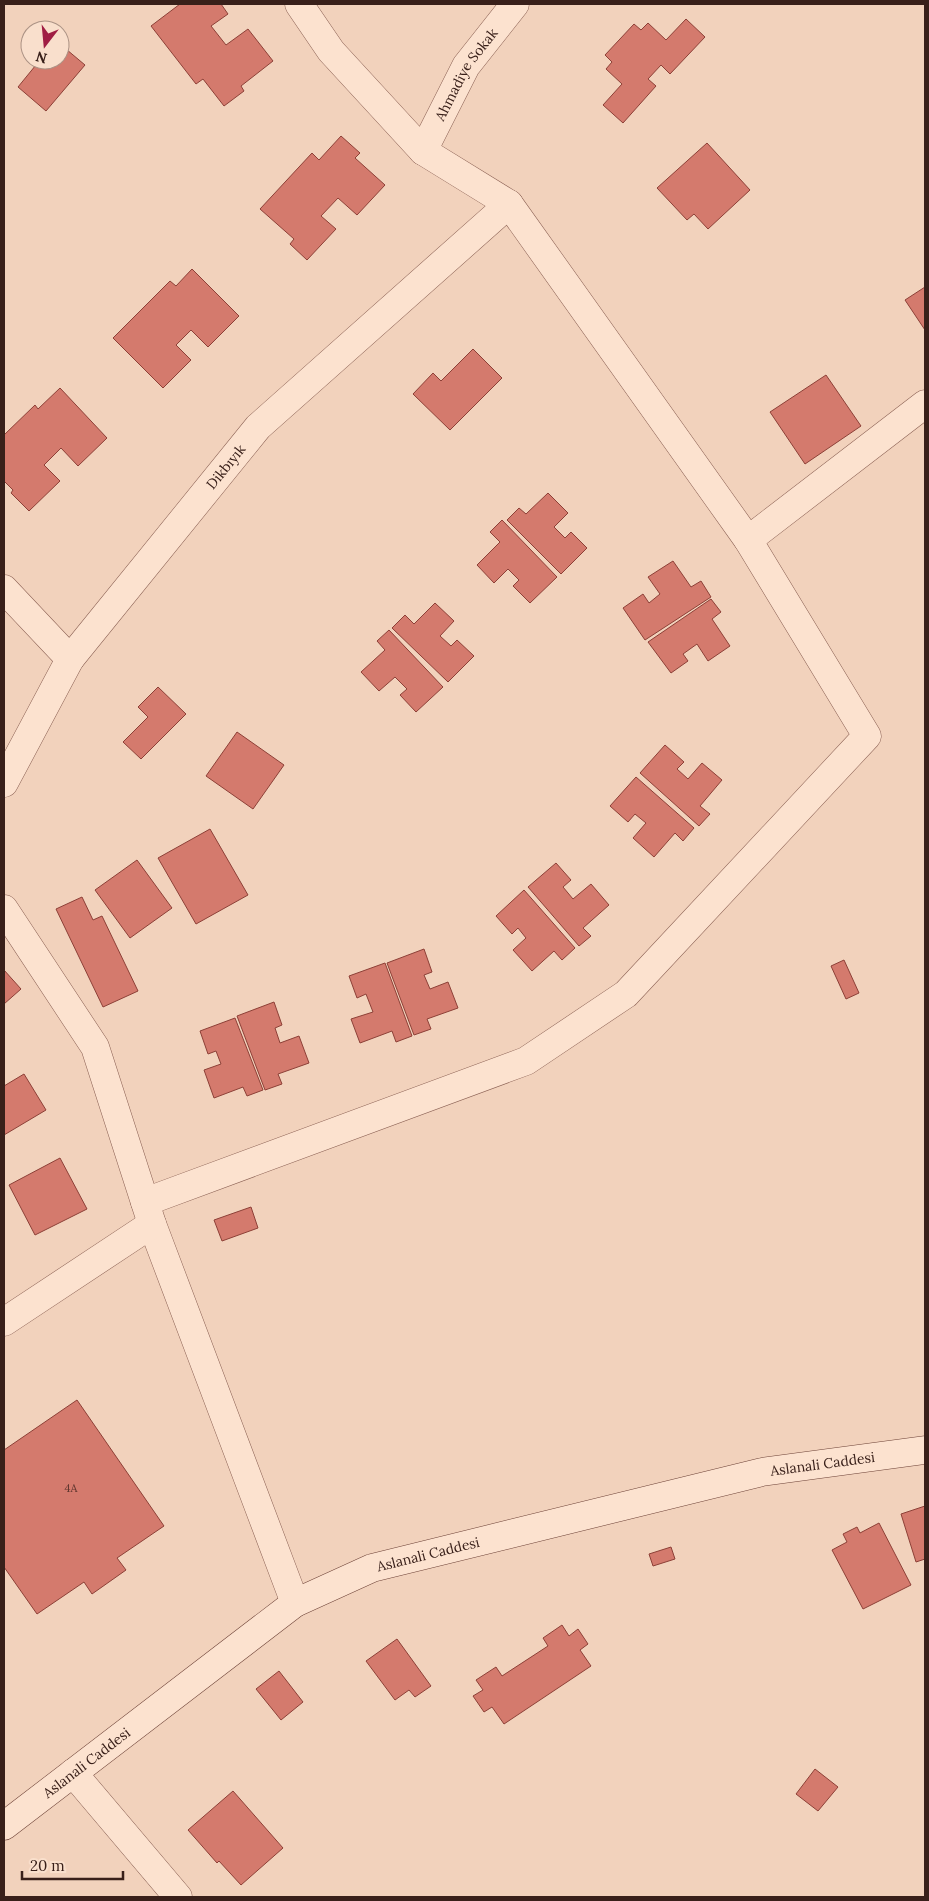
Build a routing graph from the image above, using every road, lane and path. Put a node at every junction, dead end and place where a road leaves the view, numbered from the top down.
1 (299, 4) edge
2 (515, 4) edge
3 (423, 151) junction
4 (508, 204) junction
5 (925, 404) edge
6 (748, 540) junction
7 (4, 589) edge
8 (70, 659) junction
9 (4, 783) edge
10 (4, 909) edge
11 (149, 1213) junction
12 (4, 1322) edge
13 (925, 1450) edge
14 (296, 1602) junction
15 (73, 1773) junction
16 (4, 1826) edge
17 (178, 1897) edge

1 - 3 street
2 - 3 street, Ahmadiye Sokak
3 - 4 street
4 - 6 street
4 - 8 street, Dikbıyık
5 - 6 street
6 - 11 street
7 - 8 street
8 - 9 street, Dikbıyık
10 - 11 street
11 - 12 street
11 - 14 street
13 - 14 street, Aslanali Caddesi
14 - 15 street, Aslanali Caddesi
15 - 16 street, Aslanali Caddesi
15 - 17 street

